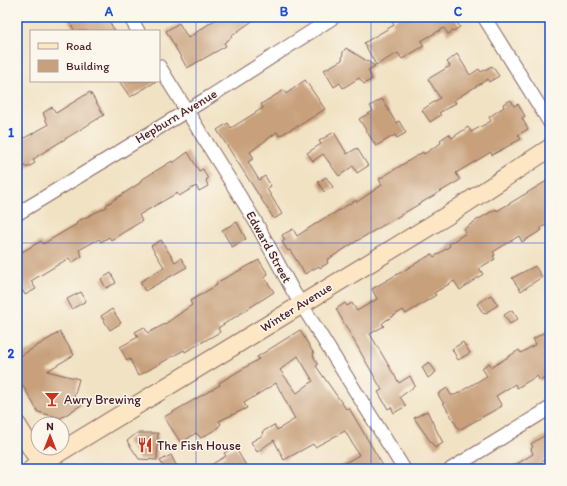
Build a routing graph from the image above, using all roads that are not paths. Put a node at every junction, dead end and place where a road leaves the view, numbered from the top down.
1 (130, 17) edge
2 (334, 17) edge
3 (484, 17) edge
4 (137, 30) edge
5 (160, 68) edge
6 (186, 110) junction
7 (550, 124) edge
8 (550, 148) edge
9 (17, 214) edge
10 (301, 303) junction
11 (550, 408) edge
12 (17, 425) edge
13 (39, 467) edge
14 (404, 469) edge
15 (451, 469) edge

1 - 4 street
2 - 6 street, Hepburn Avenue
3 - 7 street
5 - 6 street, Edward Street
6 - 9 street, Hepburn Avenue
6 - 10 street, Edward Street
8 - 10 main road, Winter Avenue
10 - 13 main road, Winter Avenue
10 - 14 street, Edward Street
11 - 15 street
12 - 13 main road

